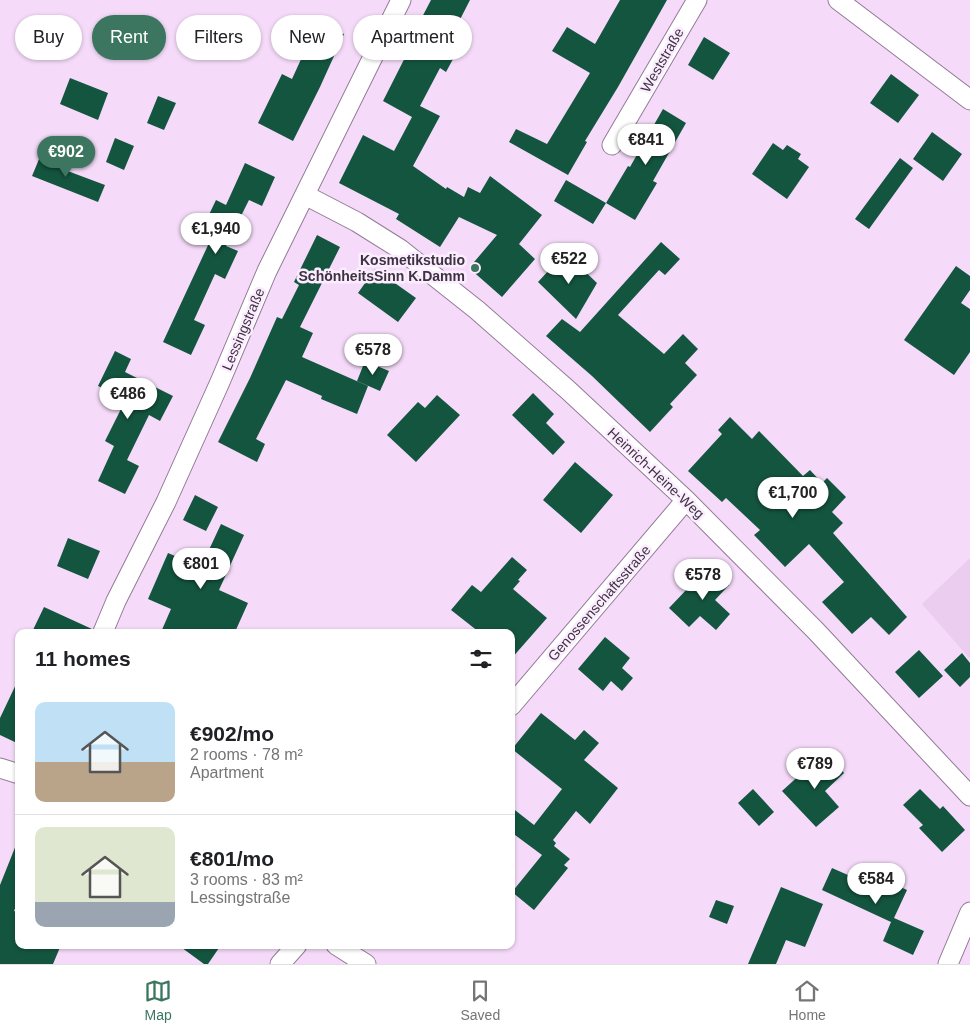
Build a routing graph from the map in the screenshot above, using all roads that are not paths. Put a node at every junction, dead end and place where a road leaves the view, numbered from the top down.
1 (401, 0) edge
2 (697, 0) edge
3 (838, 0) edge
4 (970, 100) edge
5 (612, 145) dead end
6 (305, 195) junction
7 (686, 500) junction
8 (104, 629) edge
9 (515, 701) edge
10 (0, 768) edge
11 (15, 773) edge
12 (970, 796) edge
13 (970, 912) edge
14 (293, 949) edge
15 (342, 949) edge
16 (280, 964) edge
17 (366, 964) edge
18 (948, 964) edge

1 - 6 street, Lessingstraße
2 - 5 street, Weststraße
3 - 4 street
6 - 7 street, Heinrich-Heine-Weg
6 - 8 street, Lessingstraße
7 - 9 street, Genossenschaftsstraße
7 - 12 street, Heinrich-Heine-Weg
10 - 11 street
13 - 18 street
14 - 16 street
15 - 17 street

